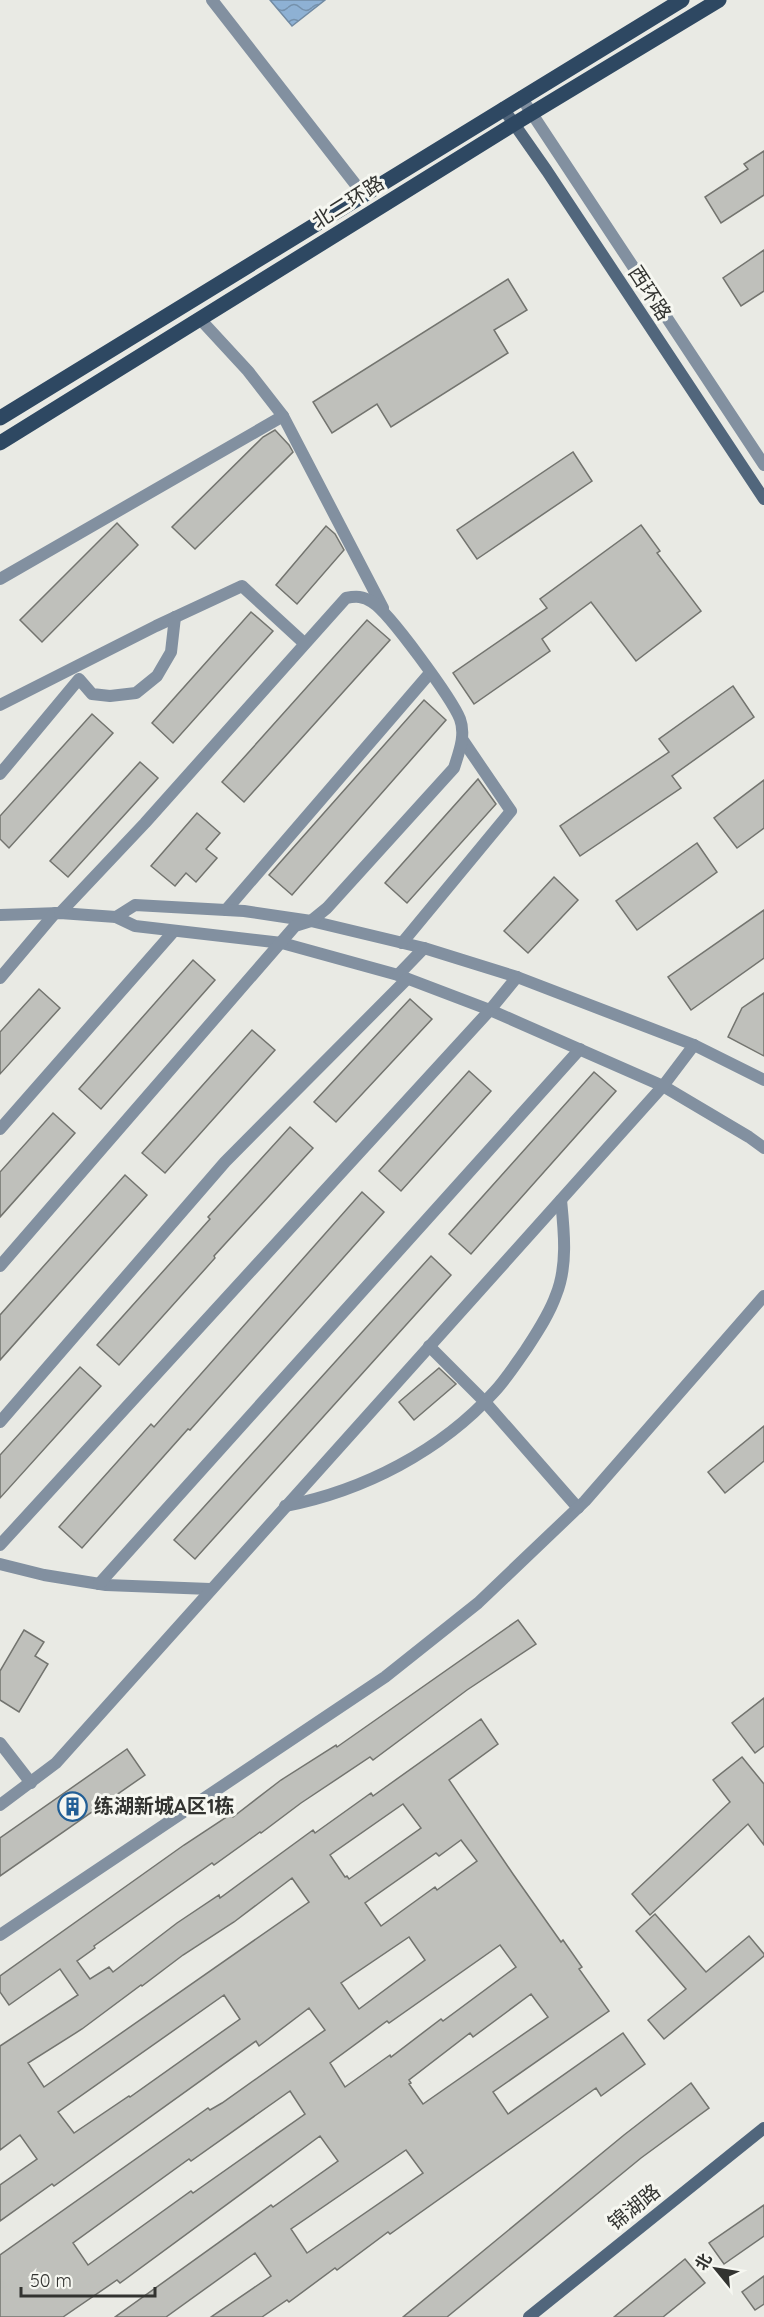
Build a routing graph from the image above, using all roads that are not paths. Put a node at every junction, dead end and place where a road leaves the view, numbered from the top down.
1 (212, 0) edge
2 (682, 0) edge
3 (719, 0) edge
4 (522, 97) junction
5 (503, 108) junction
6 (532, 113) junction
7 (514, 124) junction
8 (363, 194) junction
9 (200, 319) junction
10 (282, 416) junction
11 (0, 418) edge
12 (0, 443) edge
13 (764, 465) edge
14 (764, 499) edge
15 (0, 579) edge
16 (385, 612) junction
17 (175, 617) junction
18 (304, 643) junction
19 (430, 673) junction
20 (0, 705) edge
21 (462, 739) junction
22 (0, 774) edge
23 (226, 910) junction
24 (58, 913) junction
25 (0, 915) edge
26 (116, 917) junction
27 (311, 921) junction
28 (174, 931) junction
29 (282, 943) junction
30 (402, 943) junction
31 (424, 948) junction
32 (402, 977) junction
33 (0, 978) edge
34 (517, 978) junction
35 (490, 1010) junction
36 (694, 1045) junction
37 (580, 1049) junction
38 (764, 1080) edge
39 (663, 1086) junction
40 (0, 1129) edge
41 (764, 1148) edge
42 (561, 1200) junction
43 (0, 1266) edge
44 (764, 1296) edge
45 (429, 1346) junction
46 (485, 1402) junction
47 (0, 1422) edge
48 (285, 1506) junction
49 (578, 1508) junction
50 (0, 1545) edge
51 (0, 1564) edge
52 (99, 1584) junction
53 (210, 1589) junction
54 (0, 1743) edge
55 (32, 1783) junction
56 (0, 1805) edge
57 (0, 1935) edge
58 (764, 2128) edge
59 (529, 2317) edge

1 - 8 street
2 - 4 main road, 北二环路
3 - 6 main road, 北二环路
4 - 5 main road, 北二环路
4 - 6 street, 西环路
5 - 7 main road, 西环路
5 - 8 main road, 北二环路
6 - 7 main road, 北二环路
6 - 13 street, 西环路
7 - 9 main road, 北二环路
7 - 14 main road, 西环路
8 - 11 main road, 北二环路
9 - 10 street
9 - 12 main road, 北二环路
10 - 15 street
10 - 16 street
16 - 18 street
16 - 19 street
17 - 18 street
17 - 20 street
17 - 22 street
18 - 24 street
19 - 21 street
19 - 23 street
21 - 27 street
21 - 30 street
23 - 26 street
23 - 27 street
24 - 25 street
24 - 26 street
24 - 33 street
26 - 28 street
27 - 29 street
27 - 30 street
28 - 29 street
28 - 40 street
29 - 32 street
29 - 43 street
30 - 31 street
31 - 32 street
31 - 34 street
32 - 35 street
32 - 47 street
34 - 35 street
34 - 36 street
35 - 37 street
35 - 50 street
36 - 38 street
36 - 39 street
37 - 39 street
37 - 52 street
39 - 41 street
39 - 42 street
42 - 45 street
42 - 46 street
44 - 49 street
45 - 46 street
45 - 48 street
46 - 48 street
46 - 49 street
48 - 53 street
49 - 57 street
51 - 52 street
52 - 53 street
53 - 55 street
54 - 55 street
55 - 56 street
58 - 59 main road, 锦湖路

